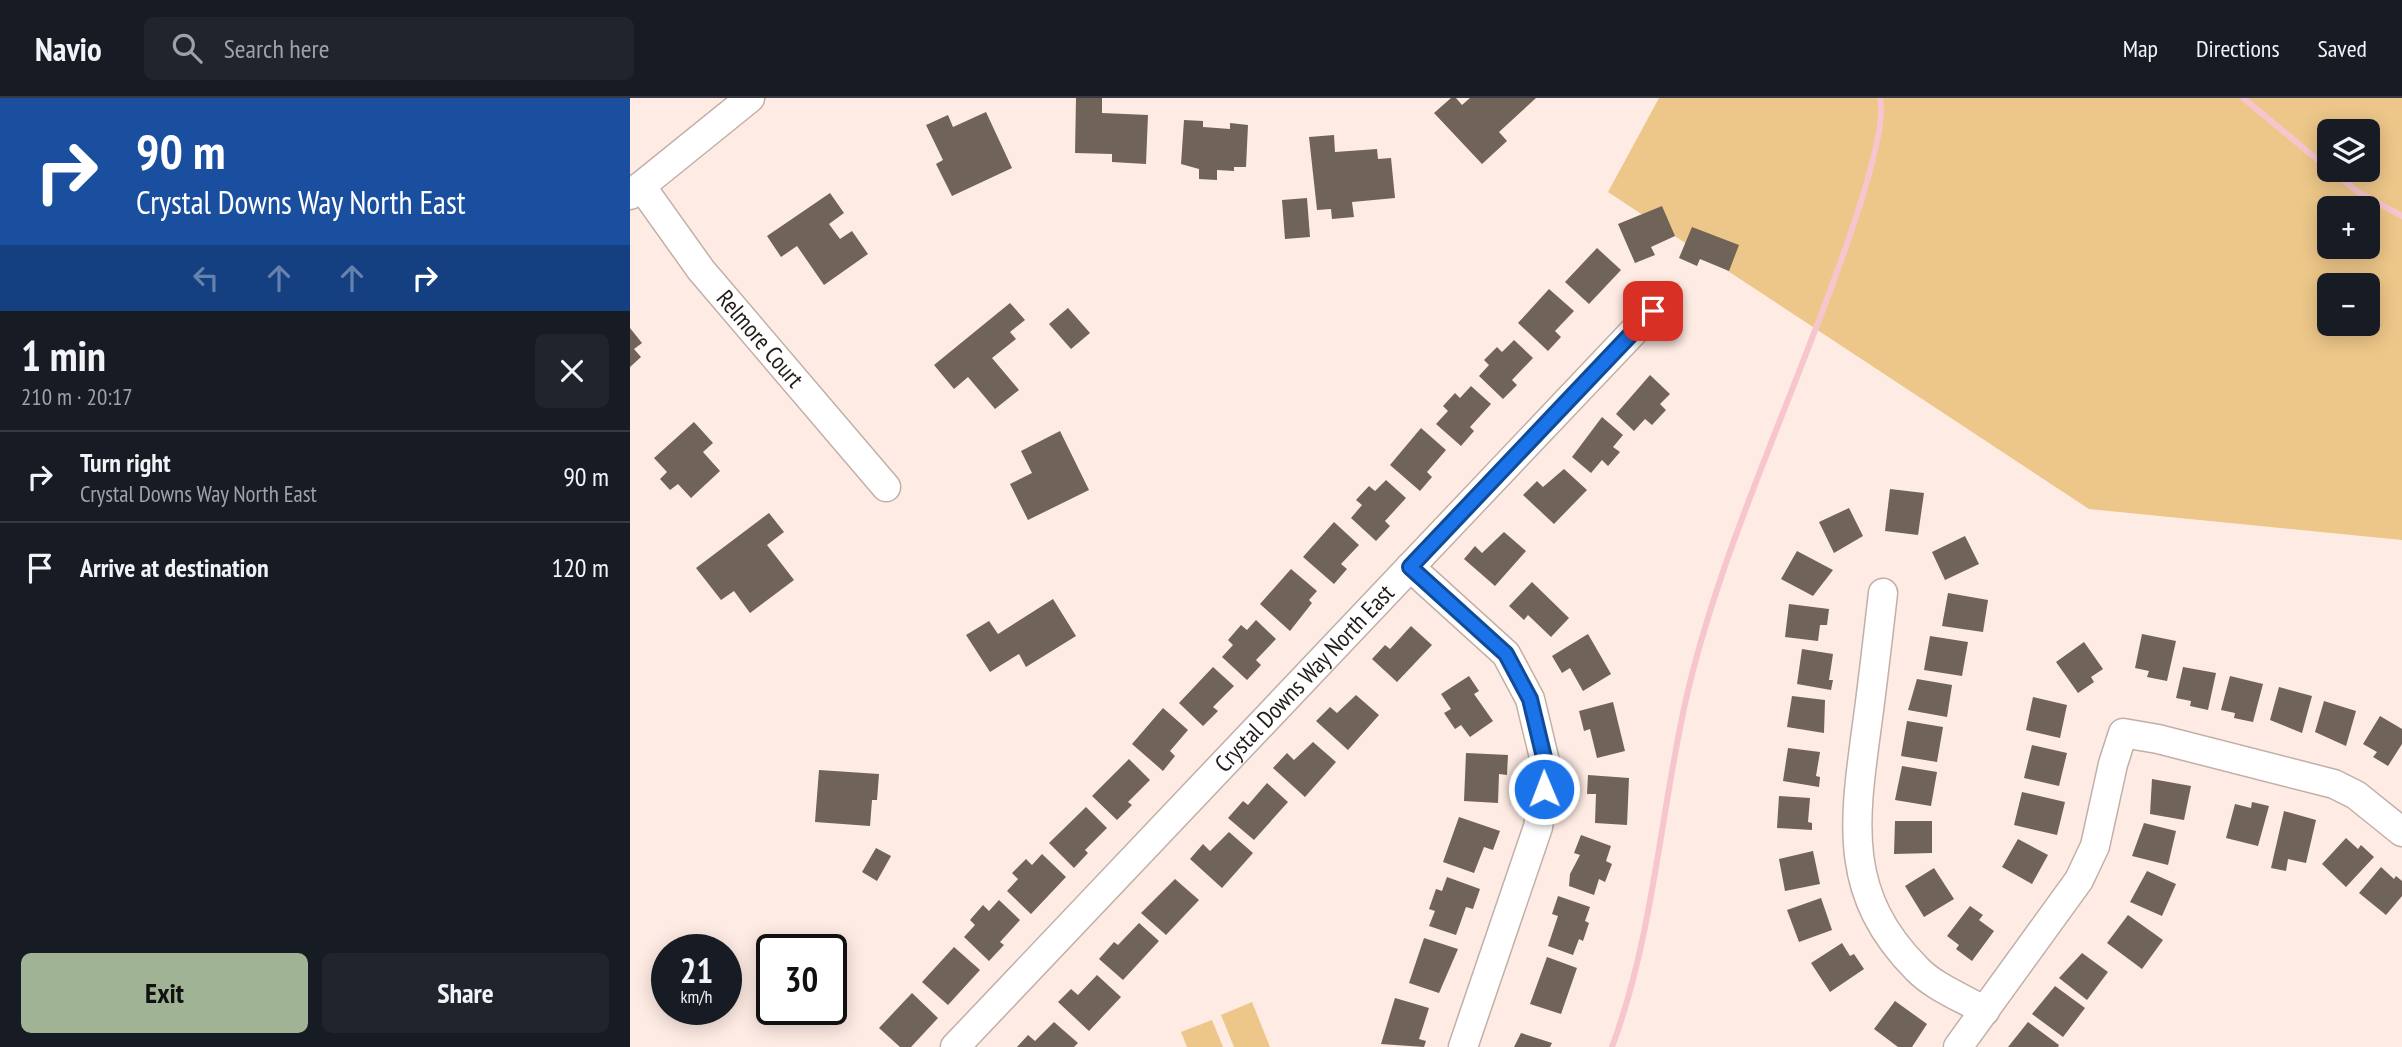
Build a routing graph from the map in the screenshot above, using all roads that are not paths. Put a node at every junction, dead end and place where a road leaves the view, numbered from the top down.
1 (750, 98) edge
2 (636, 190) edge
3 (1653, 311) dead end
4 (886, 487) dead end
5 (1410, 567) junction
6 (1883, 593) dead end
7 (2402, 832) edge
8 (1985, 1011) junction
9 (956, 1047) edge
10 (1463, 1047) edge
11 (1958, 1047) edge

1 - 2 street
2 - 4 street, Relmore Court
3 - 5 street, Crystal Downs Way North East
5 - 9 street, Crystal Downs Way North East
5 - 10 street
6 - 8 street
7 - 8 street
8 - 11 street

